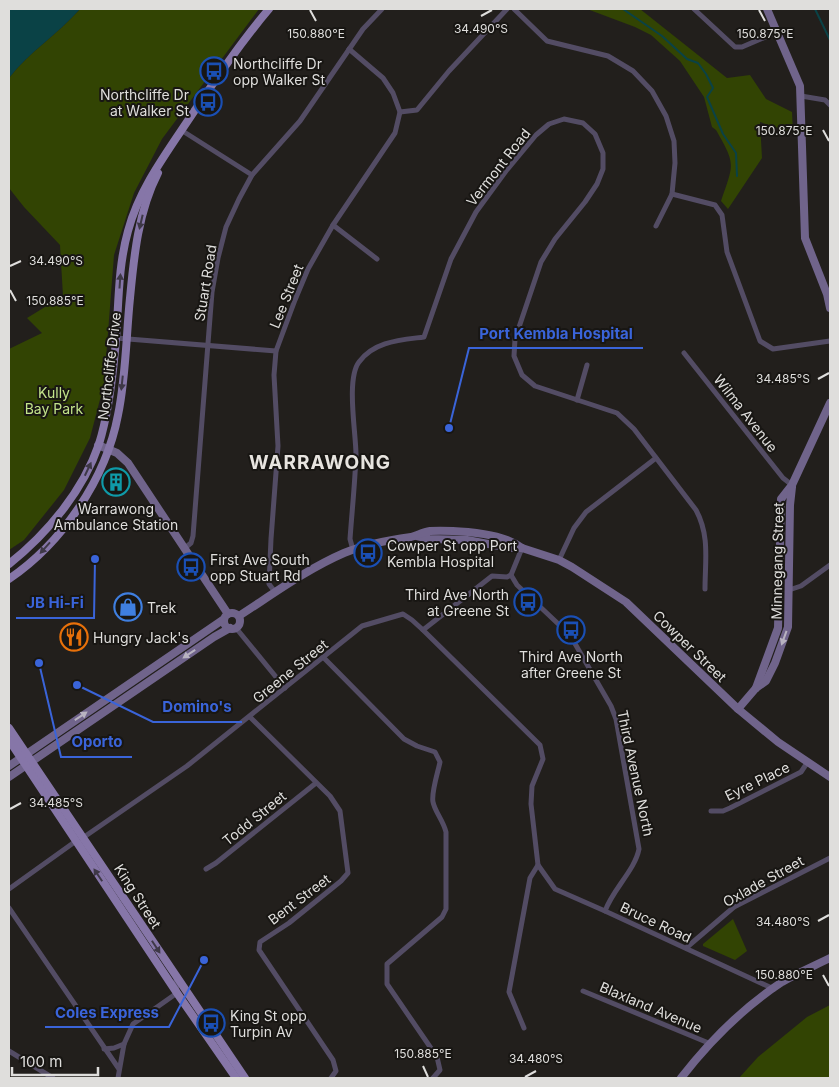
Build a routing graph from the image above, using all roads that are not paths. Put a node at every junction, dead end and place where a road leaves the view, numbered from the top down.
1 (270, 9) edge
2 (382, 9) edge
3 (507, 9) edge
4 (514, 9) edge
5 (694, 9) edge
6 (767, 9) edge
7 (777, 32) junction
8 (349, 49) junction
9 (801, 96) junction
10 (830, 105) edge
11 (400, 112) junction
12 (181, 130) junction
13 (252, 175) junction
14 (672, 194) junction
15 (333, 225) junction
16 (656, 226) dead end
17 (377, 259) dead end
18 (830, 308) edge
19 (116, 338) junction
20 (126, 339) junction
21 (830, 341) edge
22 (208, 345) junction
23 (276, 351) junction
24 (684, 353) dead end
25 (587, 365) dead end
26 (577, 400) junction
27 (830, 403) edge
28 (98, 445) junction
29 (109, 448) junction
30 (656, 458) junction
31 (792, 485) junction
32 (459, 531) junction
33 (417, 536) junction
34 (443, 539) junction
35 (479, 542) junction
36 (185, 548) junction
37 (522, 548) junction
38 (353, 550) junction
39 (558, 560) junction
40 (9, 564) edge
41 (830, 565) edge
42 (511, 576) junction
43 (9, 579) edge
44 (705, 589) dead end
45 (789, 590) junction
46 (275, 592) junction
47 (226, 616) junction
48 (239, 616) junction
49 (233, 628) junction
50 (423, 630) junction
51 (324, 658) junction
52 (285, 688) junction
53 (756, 688) junction
54 (738, 709) junction
55 (250, 717) junction
56 (9, 728) edge
57 (9, 740) edge
58 (23, 756) junction
59 (807, 762) junction
60 (28, 763) junction
61 (9, 766) edge
62 (9, 777) edge
63 (830, 777) edge
64 (316, 783) junction
65 (711, 811) dead end
66 (84, 837) junction
67 (76, 841) junction
68 (830, 858) edge
69 (88, 859) junction
70 (538, 865) junction
71 (206, 869) dead end
72 (9, 888) edge
73 (9, 908) edge
74 (605, 911) junction
75 (686, 948) junction
76 (830, 958) edge
77 (175, 975) junction
78 (774, 988) junction
79 (583, 991) dead end
80 (177, 993) junction
81 (524, 1028) dead end
82 (124, 1044) junction
83 (711, 1044) junction
84 (104, 1049) junction
85 (9, 1051) edge
86 (119, 1069) junction
87 (54, 1078) edge
88 (118, 1078) edge
89 (236, 1078) edge
90 (245, 1078) edge
91 (331, 1078) edge
92 (433, 1078) edge
93 (681, 1078) edge

1 - 12 main road, Northcliffe Drive
2 - 8 street, Stuart Road
3 - 11 street
4 - 14 street
5 - 7 street
6 - 7 main road
7 - 9 main road
8 - 11 street
8 - 13 street, Stuart Road
9 - 10 street
9 - 18 main road
11 - 15 street, Lee Street
12 - 13 street
19 -> 12 main road, Northcliffe Drive
12 -> 20 main road, Northcliffe Drive
13 - 22 street, Stuart Road
14 - 16 street
14 - 21 street
15 - 17 street
15 - 23 street, Lee Street
19 - 20 street
19 - 28 main road, Northcliffe Drive
20 - 22 street
20 -> 29 main road, Northcliffe Drive
22 - 23 street
22 - 36 street, Stuart Road
23 - 46 street, Lee Street
24 - 31 street, Wilma Avenue
25 - 26 street
26 - 30 street, Vermont Road
26 - 38 street, Vermont Road
27 - 31 main road, Minnegang Street
28 - 29 main road
40 -> 28 main road, Northcliffe Drive
29 - 36 main road
29 -> 43 main road, Northcliffe Drive
30 - 39 street
30 - 44 street, Vermont Road
31 - 45 main road, Minnegang Street
31 - 53 main road, Minnegang Street
32 - 33 main road, Cowper Street
32 - 34 main road
32 - 35 main road
32 - 37 main road, Cowper Street
33 - 34 main road, Cowper Street
33 - 38 main road, Cowper Street
34 - 35 main road, Cowper Street
35 - 37 main road, Cowper Street
36 - 47 main road
37 - 39 main road, Cowper Street
37 - 42 street
38 - 46 main road, Cowper Street
39 - 54 main road, Cowper Street
41 - 45 street
42 - 50 street
42 - 74 street, Third Avenue North
45 -> 53 main road, Minnegang Street
46 - 48 main road, Cowper Street
47 - 48 main road
47 - 49 main road
58 -> 47 main road
48 - 49 main road
49 - 52 street
49 -> 60 main road
50 - 51 street, Greene Street
50 - 70 street
51 - 52 street, Greene Street
51 - 92 street
52 - 55 street, Greene Street
53 - 54 main road, Minnegang Street
54 - 59 main road, Cowper Street
55 - 64 street, Bent Street
55 - 66 street, Greene Street
56 - 58 main road, King Street
57 - 58 main road, King Street
58 - 60 main road, King Street
58 - 61 main road
59 - 63 main road, Cowper Street
59 - 65 street, Eyre Place
60 - 62 main road
60 - 66 main road, King Street
60 - 67 main road, King Street
64 - 71 street, Todd Street
64 - 91 street, Bent Street
66 - 69 street
66 -> 77 main road, King Street
67 - 69 main road, King Street
67 - 72 street
68 - 75 street, Oxlade Street
80 -> 69 main road, King Street
70 - 74 street, Bruce Road
70 - 81 street
73 - 84 street
74 - 75 street, Bruce Road
75 - 78 street, Bruce Road
76 - 78 main road
77 - 80 street
77 - 90 main road, King Street
78 - 83 main road
79 - 83 street, Blaxland Avenue
80 - 82 street
80 - 89 main road, King Street
82 - 84 street
82 - 86 street
83 - 93 main road
84 - 86 street
85 - 87 street
86 - 88 street

